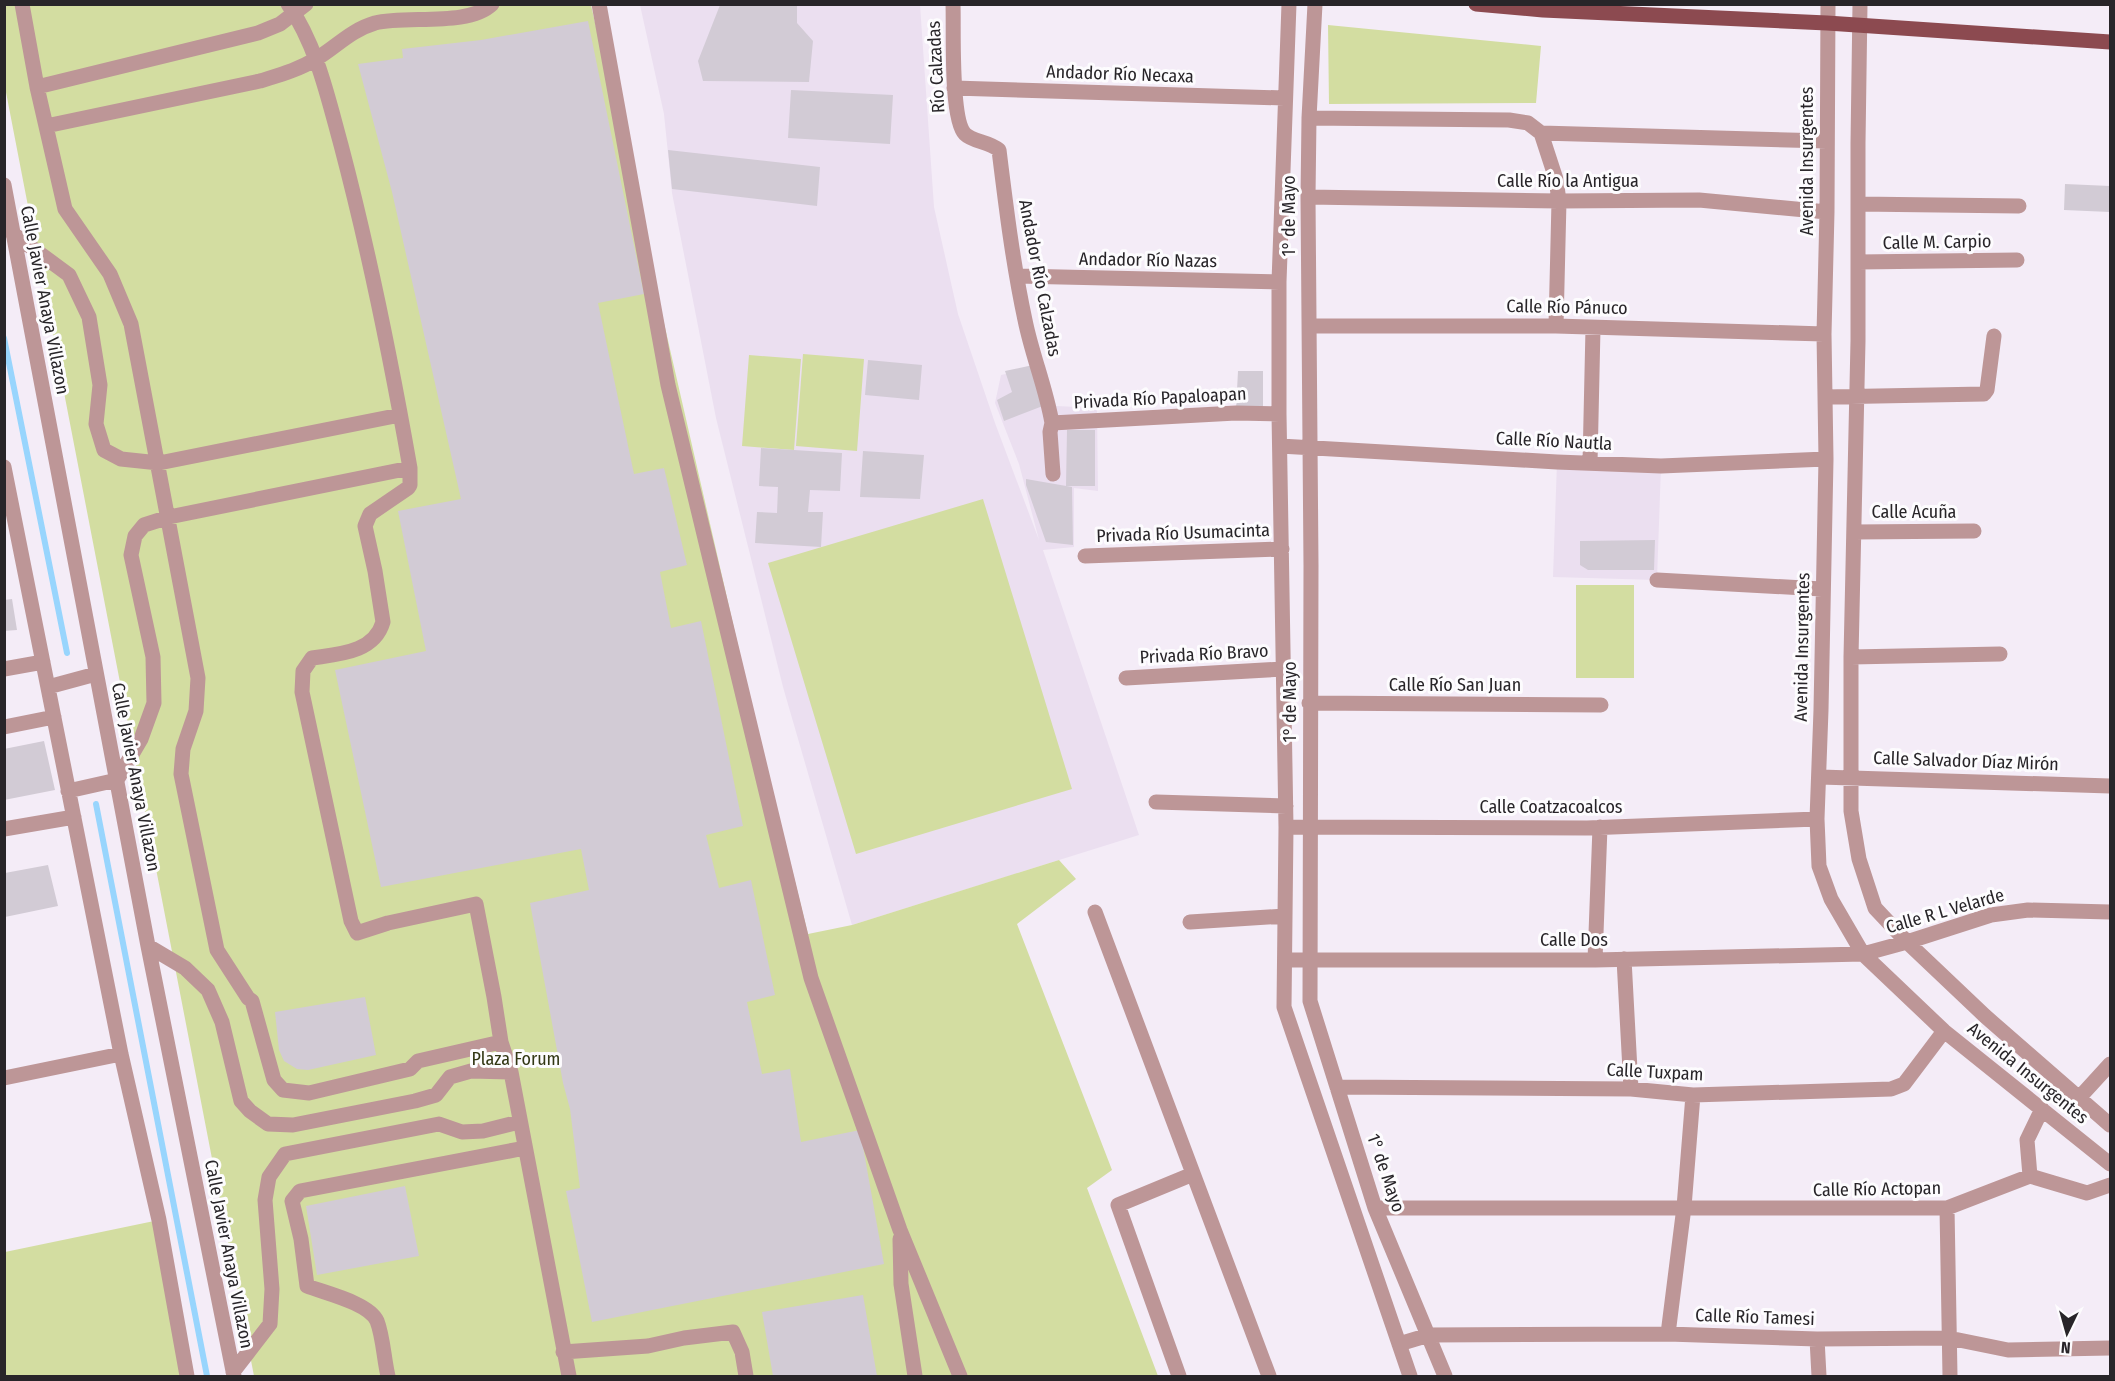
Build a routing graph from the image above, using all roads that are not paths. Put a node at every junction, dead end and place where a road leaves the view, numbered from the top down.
1 (22, 4) edge
2 (492, 4) edge
3 (599, 4) edge
4 (953, 4) edge
5 (1289, 4) edge
6 (1315, 4) edge
7 (1476, 4) edge
8 (1828, 4) edge
9 (1860, 4) edge
10 (296, 8) edge
11 (1827, 23) junction
12 (1860, 25) junction
13 (2110, 42) edge
14 (316, 59) junction
15 (37, 87) junction
16 (954, 88) junction
17 (1284, 98) junction
18 (1309, 118) junction
19 (46, 126) junction
20 (1541, 133) junction
21 (1827, 141) junction
22 (990, 143) joint
23 (4, 185) edge
24 (1308, 197) junction
25 (1559, 201) junction
26 (1858, 204) junction
27 (2019, 206) dead end
28 (1827, 212) junction
29 (12, 233) junction
30 (2017, 260) dead end
31 (1858, 262) junction
32 (1017, 276) junction
33 (1280, 282) junction
34 (1310, 326) junction
35 (1556, 326) junction
36 (1593, 328) junction
37 (1824, 334) junction
38 (1994, 336) dead end
39 (1825, 397) junction
40 (1857, 397) junction
41 (1279, 414) junction
42 (400, 415) junction
43 (1051, 428) junction
44 (1280, 446) junction
45 (1310, 446) junction
46 (1826, 459) junction
47 (159, 463) junction
48 (1590, 463) junction
49 (4, 467) edge
50 (410, 468) junction
51 (1053, 474) dead end
52 (169, 517) junction
53 (1974, 531) dead end
54 (1854, 532) junction
55 (1282, 549) junction
56 (1085, 556) dead end
57 (1657, 580) dead end
58 (1822, 589) junction
59 (2000, 654) dead end
60 (1851, 657) junction
61 (43, 662) junction
62 (4, 669) edge
63 (1283, 669) junction
64 (96, 674) junction
65 (1126, 678) dead end
66 (48, 687) junction
67 (1309, 703) junction
68 (1601, 705) dead end
69 (54, 717) junction
70 (4, 727) edge
71 (1820, 777) junction
72 (1851, 777) junction
73 (117, 780) junction
74 (2110, 786) edge
75 (68, 791) junction
76 (1156, 802) dead end
77 (1286, 806) junction
78 (74, 817) junction
79 (1817, 819) junction
80 (1286, 827) junction
81 (1310, 827) junction
82 (1600, 827) junction
83 (4, 829) edge
84 (1095, 912) dead end
85 (2110, 912) edge
86 (1285, 916) junction
87 (1190, 922) dead end
88 (1907, 942) junction
89 (148, 946) junction
90 (1863, 954) junction
91 (1624, 959) junction
92 (1285, 960) junction
93 (1311, 960) junction
94 (1594, 960) junction
95 (1944, 1031) junction
96 (501, 1042) junction
97 (121, 1054) junction
98 (2110, 1064) edge
99 (511, 1072) junction
100 (4, 1078) edge
101 (1337, 1087) junction
102 (1631, 1089) junction
103 (1693, 1095) junction
104 (2079, 1098) junction
105 (2042, 1109) junction
106 (519, 1122) junction
107 (2110, 1125) edge
108 (525, 1148) junction
109 (2110, 1164) edge
110 (1193, 1174) junction
111 (2030, 1176) junction
112 (2110, 1185) edge
113 (266, 1194) junction
114 (292, 1201) junction
115 (1684, 1207) junction
116 (1376, 1208) junction
117 (1947, 1208) junction
118 (900, 1230) junction
119 (1668, 1334) junction
120 (1429, 1335) junction
121 (1949, 1338) junction
122 (1817, 1339) junction
123 (1399, 1344) junction
124 (2110, 1348) edge
125 (563, 1352) junction
126 (233, 1374) edge
127 (187, 1377) edge
128 (388, 1377) edge
129 (569, 1377) edge
130 (746, 1377) edge
131 (915, 1377) edge
132 (960, 1377) edge
133 (1179, 1377) edge
134 (1269, 1377) edge
135 (1410, 1377) edge
136 (1445, 1377) edge
137 (1818, 1377) edge
138 (1950, 1377) edge

1 - 15 street
2 - 14 street
3 - 118 street
4 - 16 street, Río Calzadas
5 - 17 street, 1° de Mayo
6 - 18 street, 1° de Mayo
7 - 11 main road
8 - 11 street, Avenida Insurgentes
9 - 12 street, Avenida Insurgentes
10 - 14 street
10 - 15 street
11 - 12 main road
11 - 21 street, Avenida Insurgentes
12 - 13 main road
12 - 26 street, Avenida Insurgentes
14 - 19 street
14 - 42 street
15 - 19 street
16 - 17 street, Andador Río Necaxa
16 - 22 street, Río Calzadas
17 - 33 street, 1° de Mayo
18 - 20 street
18 - 24 street, 1° de Mayo
19 - 47 street
20 - 21 street
20 - 25 street
21 - 28 street, Avenida Insurgentes
22 - 32 street, Andador Río Calzadas
23 - 29 street, Calle Javier Anaya Villazon
24 - 25 street, Calle Río la Antigua
24 - 34 street, 1° de Mayo
25 - 28 street, Calle Río la Antigua
25 - 35 street
26 - 27 street
26 - 31 street, Avenida Insurgentes
28 - 37 street, Avenida Insurgentes
29 - 47 street
29 - 64 street, Calle Javier Anaya Villazon
30 - 31 street, Calle M. Carpio
31 - 40 street, Avenida Insurgentes
32 - 33 street, Andador Río Nazas
32 - 43 street, Andador Río Calzadas
33 - 41 street, 1° de Mayo
34 - 35 street, Calle Río Pánuco
34 - 45 street, 1° de Mayo
35 - 36 street, Calle Río Pánuco
36 - 37 street, Calle Río Pánuco
36 - 48 street
37 - 39 street, Avenida Insurgentes
38 - 40 street
39 - 40 street
39 - 46 street, Avenida Insurgentes
40 - 54 street, Avenida Insurgentes
41 - 43 street, Privada Río Papaloapan
41 - 44 street, 1° de Mayo
42 - 47 street
42 - 50 street
43 - 51 street, Andador Río Calzadas
44 - 45 street, Calle Río Nautla
44 - 55 street, 1° de Mayo
45 - 48 street, Calle Río Nautla
45 - 67 street, 1° de Mayo
46 - 48 street, Calle Río Nautla
46 - 58 street, Avenida Insurgentes
47 - 52 street
49 - 61 street
50 - 52 street
50 - 96 street
52 - 73 street
52 - 96 street
53 - 54 street, Calle Acuña
54 - 60 street, Avenida Insurgentes
55 - 56 street, Privada Río Usumacinta
55 - 63 street, 1° de Mayo
57 - 58 street
58 - 71 street, Avenida Insurgentes
59 - 60 street
60 - 72 street, Avenida Insurgentes
61 - 62 street
61 - 66 street
63 - 65 street, Privada Río Bravo
63 - 77 street, 1° de Mayo
64 - 66 street
64 - 73 street, Calle Javier Anaya Villazon
66 - 69 street
67 - 68 street, Calle Río San Juan
67 - 81 street, 1° de Mayo
69 - 70 street
69 - 75 street
71 - 72 street, Calle Salvador Díaz Mirón
71 - 79 street, Avenida Insurgentes
72 - 74 street, Calle Salvador Díaz Mirón
72 - 88 street, Avenida Insurgentes
73 - 75 street
73 - 89 street, Calle Javier Anaya Villazon
75 - 78 street
76 - 77 street
77 - 80 street, 1° de Mayo
78 - 83 street
78 - 97 street
79 - 82 street, Calle Coatzacoalcos
79 - 90 street, Avenida Insurgentes
80 - 81 street, Calle Coatzacoalcos
80 - 86 street, 1° de Mayo
81 - 82 street, Calle Coatzacoalcos
81 - 93 street, 1° de Mayo
82 - 94 street
84 - 110 street
85 - 88 street, Calle R L Velarde
86 - 87 street
86 - 92 street, 1° de Mayo
88 - 90 street, Calle R L Velarde
88 - 104 street, Avenida Insurgentes
89 - 99 street
89 - 126 street, Calle Javier Anaya Villazon
90 - 91 street, Calle Dos
90 - 95 street, Avenida Insurgentes
91 - 94 street, Calle Dos
91 - 102 street
92 - 93 street, Calle Dos
92 - 123 street, 1° de Mayo
93 - 94 street, Calle Dos
93 - 101 street, 1° de Mayo
95 - 103 street, Calle Tuxpam
95 - 105 street, Avenida Insurgentes
96 - 99 street
97 - 100 street
97 - 127 street
98 - 104 street
99 - 106 street
101 - 102 street, Calle Tuxpam
101 - 116 street, 1° de Mayo
102 - 103 street, Calle Tuxpam
103 - 115 street
104 - 107 street, Avenida Insurgentes
105 - 109 street, Avenida Insurgentes
105 - 111 street
106 - 108 street
106 - 113 street
108 - 114 street
108 - 125 street
110 - 133 street
110 - 134 street
111 - 112 street
111 - 117 street, Calle Río Actopan
113 - 114 street
113 - 126 street
114 - 128 street
115 - 116 street
115 - 117 street, Calle Río Actopan
115 - 119 street
116 - 120 street, 1° de Mayo
117 - 121 street
118 - 131 street
118 - 132 street
119 - 120 street, Calle Río Tamesi
119 - 122 street, Calle Río Tamesi
120 - 123 street, Calle Río Tamesi
120 - 136 street, 1° de Mayo
121 - 122 street, Calle Río Tamesi
121 - 124 street, Calle Río Tamesi
121 - 138 street
122 - 137 street
123 - 135 street, 1° de Mayo
125 - 129 street
125 - 130 street

